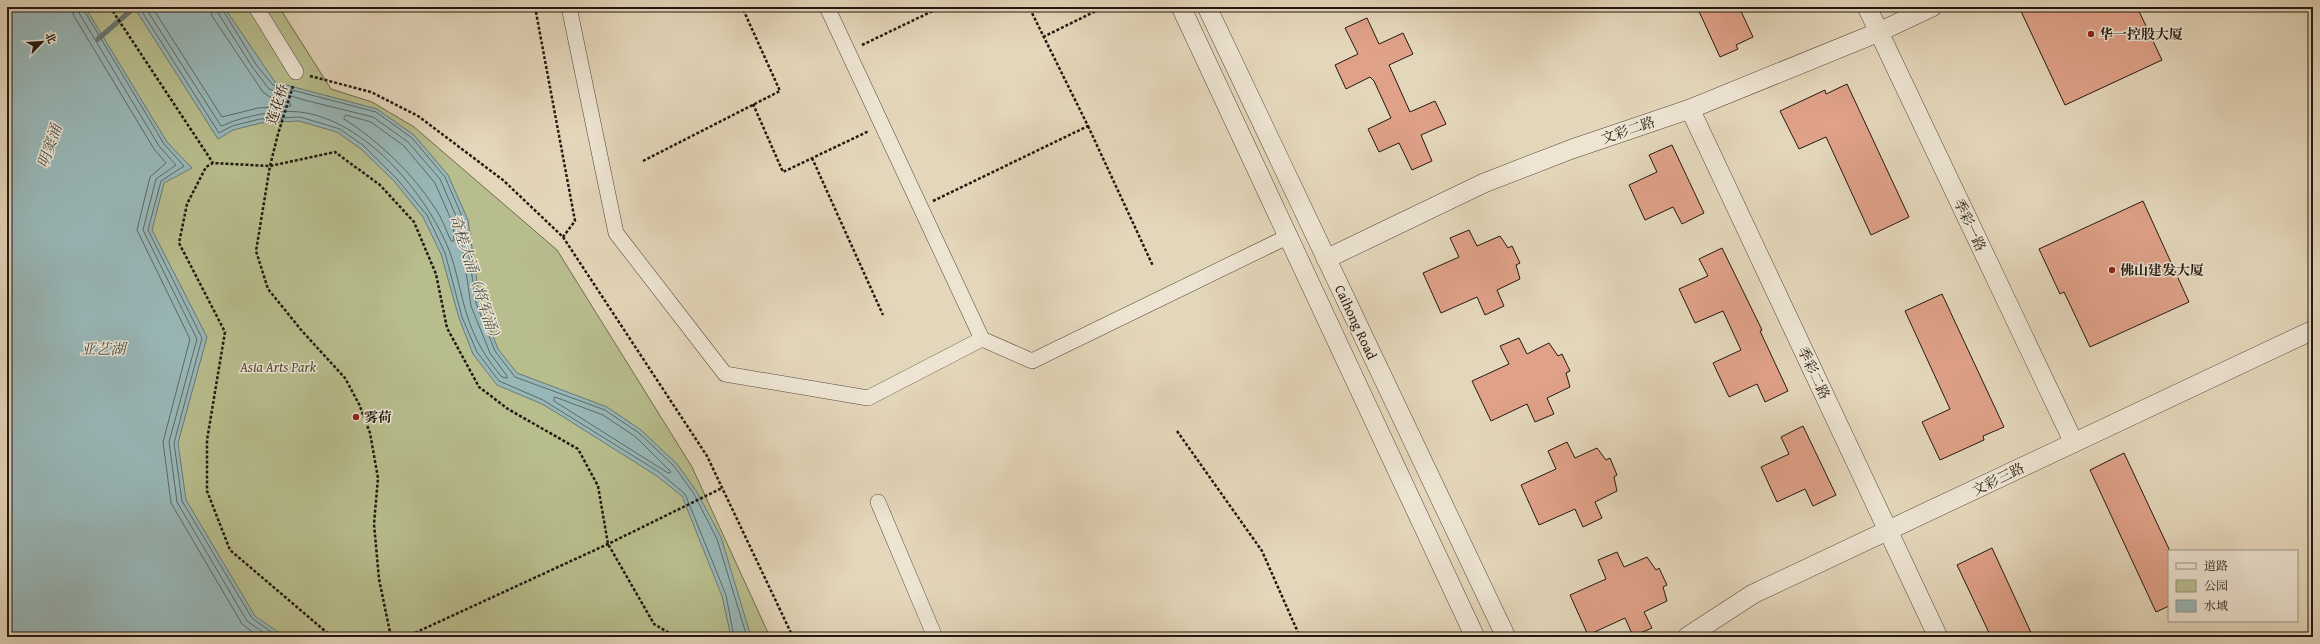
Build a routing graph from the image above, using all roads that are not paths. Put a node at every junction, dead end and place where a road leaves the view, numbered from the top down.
1 (256, 7) edge
2 (569, 7) edge
3 (827, 7) edge
4 (1181, 7) edge
5 (1207, 7) edge
6 (1867, 7) edge
7 (1932, 7) edge
8 (1879, 32) junction
9 (296, 76) road end
10 (1690, 109) junction
11 (1289, 236) junction
12 (1326, 259) junction
13 (2313, 330) edge
14 (982, 339) junction
15 (2074, 443) junction
16 (878, 502) dead end
17 (1888, 532) junction
18 (935, 637) edge
19 (1476, 637) edge
20 (1506, 637) edge
21 (1687, 637) edge
22 (1938, 637) edge

1 - 9 street
2 - 14 street
3 - 14 street
4 - 11 street, Caihong Road
5 - 12 street, Caihong Road
6 - 8 street, 季彩一路
7 - 8 street, 文彩二路
8 - 10 street, 文彩二路
8 - 15 street, 季彩一路
10 - 12 street, 文彩二路
10 - 17 street, 季彩二路
11 - 14 street
11 - 19 street, Caihong Road
12 - 20 street, Caihong Road
13 - 15 street, 文彩三路
15 - 17 street, 文彩三路
16 - 18 street
17 - 21 street, 文彩三路
17 - 22 street, 季彩二路

